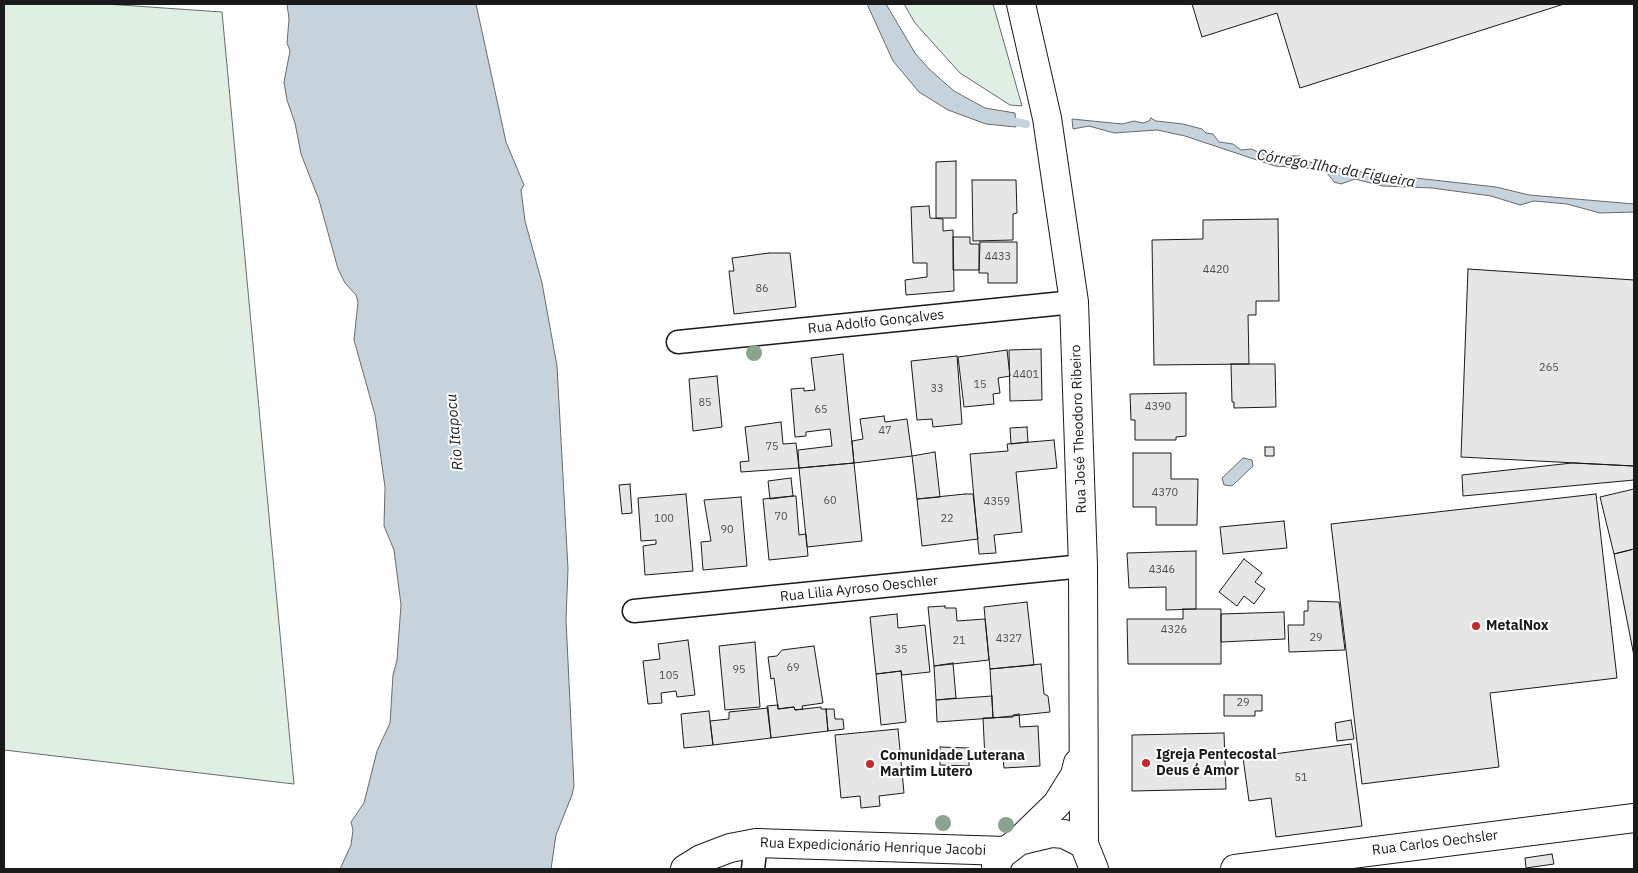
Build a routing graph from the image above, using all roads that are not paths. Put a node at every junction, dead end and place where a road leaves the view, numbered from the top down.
1 (1021, 4) edge
2 (1074, 302) junction
3 (678, 342) dead end
4 (1083, 566) junction
5 (634, 611) dead end
6 (1083, 742) junction
7 (1634, 818) edge
8 (1007, 854) edge
9 (754, 856) edge
10 (1090, 856) edge
11 (685, 869) edge
12 (1115, 869) edge
13 (1235, 869) edge

1 - 2 main road, Rua José Theodoro Ribeiro
2 - 3 street, Rua Adolfo Gonçalves
2 - 4 main road, Rua José Theodoro Ribeiro
4 - 5 street, Rua Lilia Ayroso Oeschler
4 - 6 main road, Rua José Theodoro Ribeiro
6 - 8 main road, Rua José Theodoro Ribeiro
6 - 10 main road, Rua José Theodoro Ribeiro
7 - 13 main road, Rua Carlos Oechsler
8 - 9 main road, Rua Expedicionário Henrique Jacobi
8 - 10 main road, Rua Expedicionário Henrique Jacobi
9 - 11 main road, Rua Expedicionário Henrique Jacobi
10 - 12 main road

